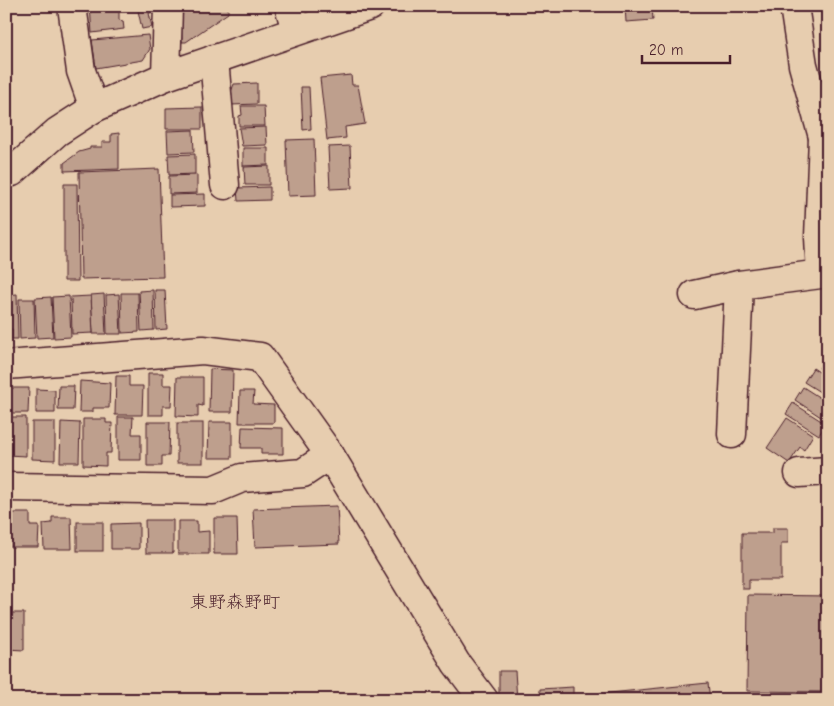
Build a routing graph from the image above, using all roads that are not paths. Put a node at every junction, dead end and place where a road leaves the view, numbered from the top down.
1 (72, 6) edge
2 (168, 6) edge
3 (370, 6) edge
4 (794, 6) edge
5 (292, 18) edge
6 (214, 60) junction
7 (166, 76) junction
8 (94, 108) junction
9 (825, 137) edge
10 (6, 174) edge
11 (225, 186) dead end
12 (740, 285) junction
13 (694, 296) dead end
14 (6, 365) edge
15 (732, 434) dead end
16 (330, 455) junction
17 (828, 471) edge
18 (799, 474) dead end
19 (6, 487) edge
20 (484, 700) edge

1 - 8 street
2 - 7 street
3 - 5 street
4 - 9 street
5 - 6 street
6 - 7 street
6 - 11 street
7 - 8 street
8 - 10 street
9 - 12 street
12 - 13 street
12 - 15 street
14 - 16 street
16 - 19 street
16 - 20 street
17 - 18 street

